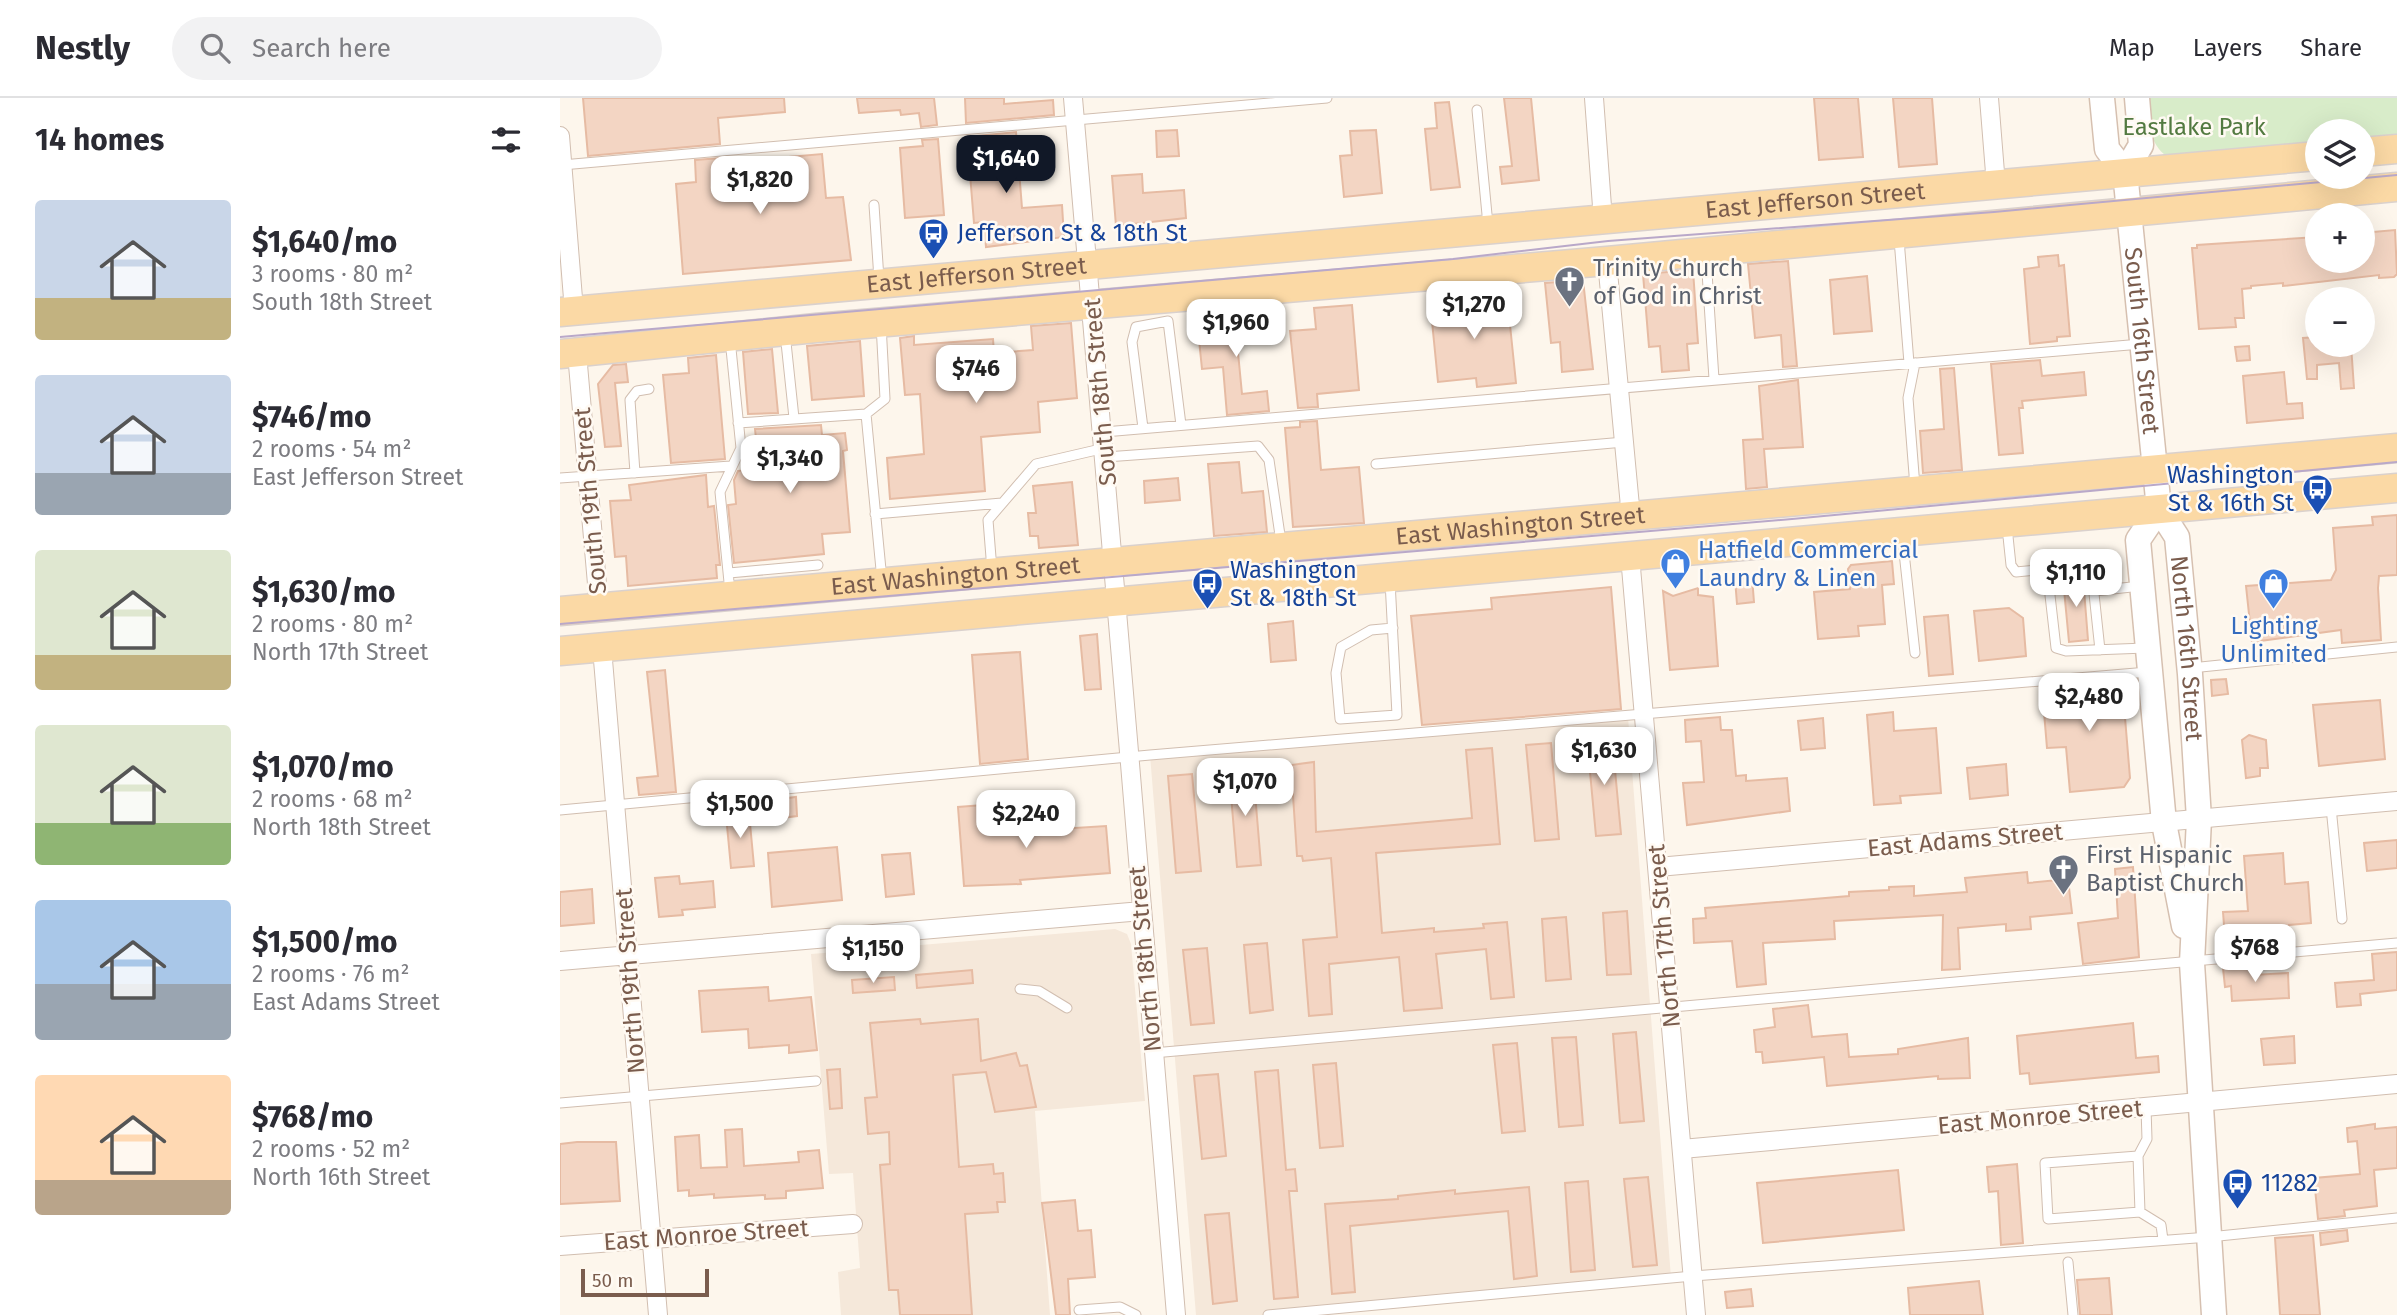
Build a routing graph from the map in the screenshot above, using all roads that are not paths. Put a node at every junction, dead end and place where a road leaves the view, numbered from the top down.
1 (1073, 98) edge
2 (1327, 98) edge
3 (1594, 98) edge
4 (1989, 98) edge
5 (2102, 98) edge
6 (2137, 98) edge
7 (1478, 110) dead end
8 (1075, 120) junction
9 (560, 136) edge
10 (2396, 149) edge
11 (2375, 151) edge
12 (2305, 157) edge
13 (561, 165) edge
14 (2125, 172) junction
15 (1996, 185) junction
16 (2397, 187) edge
17 (874, 205) dead end
18 (2130, 212) junction
19 (1603, 220) junction
20 (1488, 230) junction
21 (1899, 234) junction
22 (1312, 246) junction
23 (1705, 251) junction
24 (1608, 261) junction
25 (1088, 264) junction
26 (1529, 265) junction
27 (880, 284) junction
28 (1092, 304) junction
29 (641, 306) junction
30 (1158, 311) junction
31 (567, 312) edge
32 (880, 322) junction
33 (816, 328) junction
34 (785, 331) junction
35 (730, 337) junction
36 (2143, 344) junction
37 (568, 354) edge
38 (1912, 363) junction
39 (1714, 379) junction
40 (1620, 387) junction
41 (649, 389) dead end
42 (866, 414) junction
43 (794, 418) junction
44 (738, 423) junction
45 (1181, 425) junction
46 (1143, 428) junction
47 (1624, 442) junction
48 (1105, 446) junction
49 (2397, 448) edge
50 (1376, 464) dead end
51 (731, 466) junction
52 (2156, 471) junction
53 (635, 473) junction
54 (588, 475) junction
55 (560, 478) edge
56 (2397, 488) edge
57 (1915, 493) junction
58 (1002, 503) junction
59 (2159, 509) junction
60 (1711, 510) junction
61 (875, 514) junction
62 (1631, 517) junction
63 (2006, 523) junction
64 (1897, 533) junction
65 (1282, 547) junction
66 (1630, 556) junction
67 (1115, 562) junction
68 (818, 565) dead end
69 (2047, 569) junction
70 (992, 573) junction
71 (1390, 578) junction
72 (882, 582) junction
73 (730, 585) junction
74 (2142, 586) junction
75 (2094, 591) junction
76 (1118, 602) junction
77 (642, 604) junction
78 (599, 607) junction
79 (560, 611) edge
80 (858, 625) junction
81 (1392, 628) junction
82 (2397, 647) edge
83 (602, 648) junction
84 (2100, 650) junction
85 (560, 651) edge
86 (1916, 653) dead end
87 (2149, 660) junction
88 (2189, 668) junction
89 (1644, 716) junction
90 (1128, 757) junction
91 (2397, 801) edge
92 (616, 806) junction
93 (2331, 807) junction
94 (560, 810) edge
95 (2199, 819) junction
96 (2164, 823) junction
97 (1658, 867) junction
98 (1142, 911) junction
99 (2342, 919) dead end
100 (2397, 943) edge
101 (629, 955) junction
102 (560, 961) edge
103 (2192, 963) junction
104 (1020, 989) dead end
105 (1067, 1008) dead end
106 (1671, 1009) junction
107 (1153, 1053) junction
108 (816, 1081) dead end
109 (2397, 1084) edge
110 (638, 1096) junction
111 (2200, 1102) junction
112 (560, 1103) edge
113 (2146, 1108) junction
114 (1682, 1149) junction
115 (2138, 1156) junction
116 (2140, 1212) junction
117 (2397, 1218) edge
118 (853, 1224) dead end
119 (2209, 1237) junction
120 (652, 1238) junction
121 (2163, 1240) junction
122 (560, 1246) edge
123 (2068, 1262) dead end
124 (1693, 1276) junction
125 (1079, 1310) dead end
126 (658, 1315) edge
127 (1136, 1315) edge
128 (1176, 1315) edge
129 (1268, 1315) edge
130 (1696, 1315) edge
131 (2073, 1315) edge
132 (2214, 1315) edge

1 - 8 street, South 18th Street
2 - 8 lane
3 - 19 street
4 - 15 street
5 - 14 main road, South 16th Street
6 - 14 main road
7 - 20 lane
8 - 13 lane
8 - 25 street, South 18th Street
9 - 13 street
10 - 11 main road
12 - 14 main road, East Jefferson Street
13 - 31 street
14 - 15 main road, East Jefferson Street
14 - 18 main road, South 16th Street
15 - 19 main road, East Jefferson Street
16 - 18 main road, East Jefferson Street
17 - 27 lane
18 - 21 main road, East Jefferson Street
18 - 36 main road, South 16th Street
19 - 20 main road, East Jefferson Street
20 - 22 main road, East Jefferson Street
21 - 23 main road, East Jefferson Street
21 - 38 lane
22 - 25 main road, East Jefferson Street
22 - 26 main road, East Jefferson Street
23 - 24 main road, East Jefferson Street
23 - 39 lane
24 - 26 main road, East Jefferson Street
24 - 40 street
25 - 27 main road, East Jefferson Street
25 - 28 street, South 18th Street
26 - 30 main road, East Jefferson Street
27 - 29 main road, East Jefferson Street
28 - 30 main road, East Jefferson Street
28 - 32 main road, East Jefferson Street
28 - 48 street, South 18th Street
29 - 31 main road, East Jefferson Street
29 - 33 main road, East Jefferson Street
30 - 45 lane
30 - 46 lane
32 - 33 main road, East Jefferson Street
32 - 42 lane
33 - 34 main road, East Jefferson Street
34 - 35 main road, East Jefferson Street
34 - 43 lane
35 - 37 main road, East Jefferson Street
35 - 44 lane
36 - 38 lane
36 - 52 main road, South 16th Street
37 - 54 street, South 19th Street
38 - 39 lane
38 - 57 lane
39 - 40 lane
40 - 45 lane
40 - 47 street
41 - 53 lane
42 - 43 lane
42 - 61 lane
43 - 44 lane
44 - 51 lane
45 - 46 lane
46 - 48 lane
47 - 50 lane
47 - 62 street
48 - 58 lane
48 - 65 lane
48 - 67 street, South 18th Street
49 - 52 main road, East Washington Street
51 - 53 lane
51 - 73 lane
52 - 57 main road, East Washington Street
52 - 59 main road, South 16th Street
53 - 54 lane
54 - 55 lane
54 - 78 street, South 19th Street
56 - 59 main road, East Washington Street
57 - 60 main road, East Washington Street
58 - 61 lane
58 - 70 lane
59 - 63 main road, East Washington Street
59 - 74 main road, North 16th Street
59 - 88 main road, North 16th Street
60 - 62 main road, East Washington Street
60 - 64 main road
61 - 72 lane
62 - 65 main road, East Washington Street
63 - 64 main road, East Washington Street
63 - 69 lane
64 - 66 main road, East Washington Street
64 - 86 lane
65 - 67 main road, East Washington Street
66 - 71 main road, East Washington Street
66 - 89 street, North 17th Street
67 - 70 main road, East Washington Street
67 - 76 street, South 18th Street
68 - 73 lane
69 - 75 lane
69 - 84 lane
70 - 72 main road, East Washington Street
71 - 76 main road, East Washington Street
71 - 81 lane
72 - 73 main road, East Washington Street
73 - 77 main road, East Washington Street
74 - 75 lane
74 - 87 main road, North 16th Street
75 - 84 lane
76 - 80 main road, East Washington Street
76 - 90 street, North 18th Street
77 - 78 main road, East Washington Street
77 - 80 main road, East Washington Street
78 - 79 main road, East Washington Street
80 - 83 main road, East Washington Street
81 - 81 lane
82 - 88 lane
83 - 85 main road, East Washington Street
83 - 92 street, North 19th Street
84 - 87 lane
87 - 89 lane
87 - 96 main road, North 16th Street
88 - 95 main road, North 16th Street
89 - 90 lane
89 - 97 street, North 17th Street
90 - 92 lane
90 - 98 street, North 18th Street
91 - 93 street, East Adams Street
92 - 94 lane
92 - 101 street, North 19th Street
93 - 95 street, East Adams Street
93 - 99 lane
95 - 96 street, East Adams Street
95 - 103 main road, North 16th Street
96 - 97 street, East Adams Street
96 - 103 main road, North 16th Street
97 - 106 street, North 17th Street
98 - 101 street
98 - 107 street, North 18th Street
100 - 103 lane
101 - 102 street
101 - 110 street, North 19th Street
103 - 106 lane
103 - 111 main road, North 16th Street
104 - 105 lane
106 - 107 lane
106 - 114 street, North 17th Street
107 - 128 street, North 18th Street
108 - 110 lane
109 - 111 street, East Monroe Street
110 - 112 lane
110 - 120 street, North 19th Street
111 - 113 street, East Monroe Street
111 - 119 main road, North 16th Street
113 - 114 street, East Monroe Street
113 - 115 lane
114 - 124 street, North 17th Street
115 - 116 lane
115 - 116 lane
116 - 121 lane
117 - 119 lane
118 - 120 street, East Monroe Street
119 - 121 lane
119 - 132 main road, North 16th Street
120 - 122 street, East Monroe Street
120 - 126 street, North 19th Street
121 - 124 lane
123 - 131 lane
124 - 129 lane
124 - 130 street, North 17th Street
125 - 127 lane

